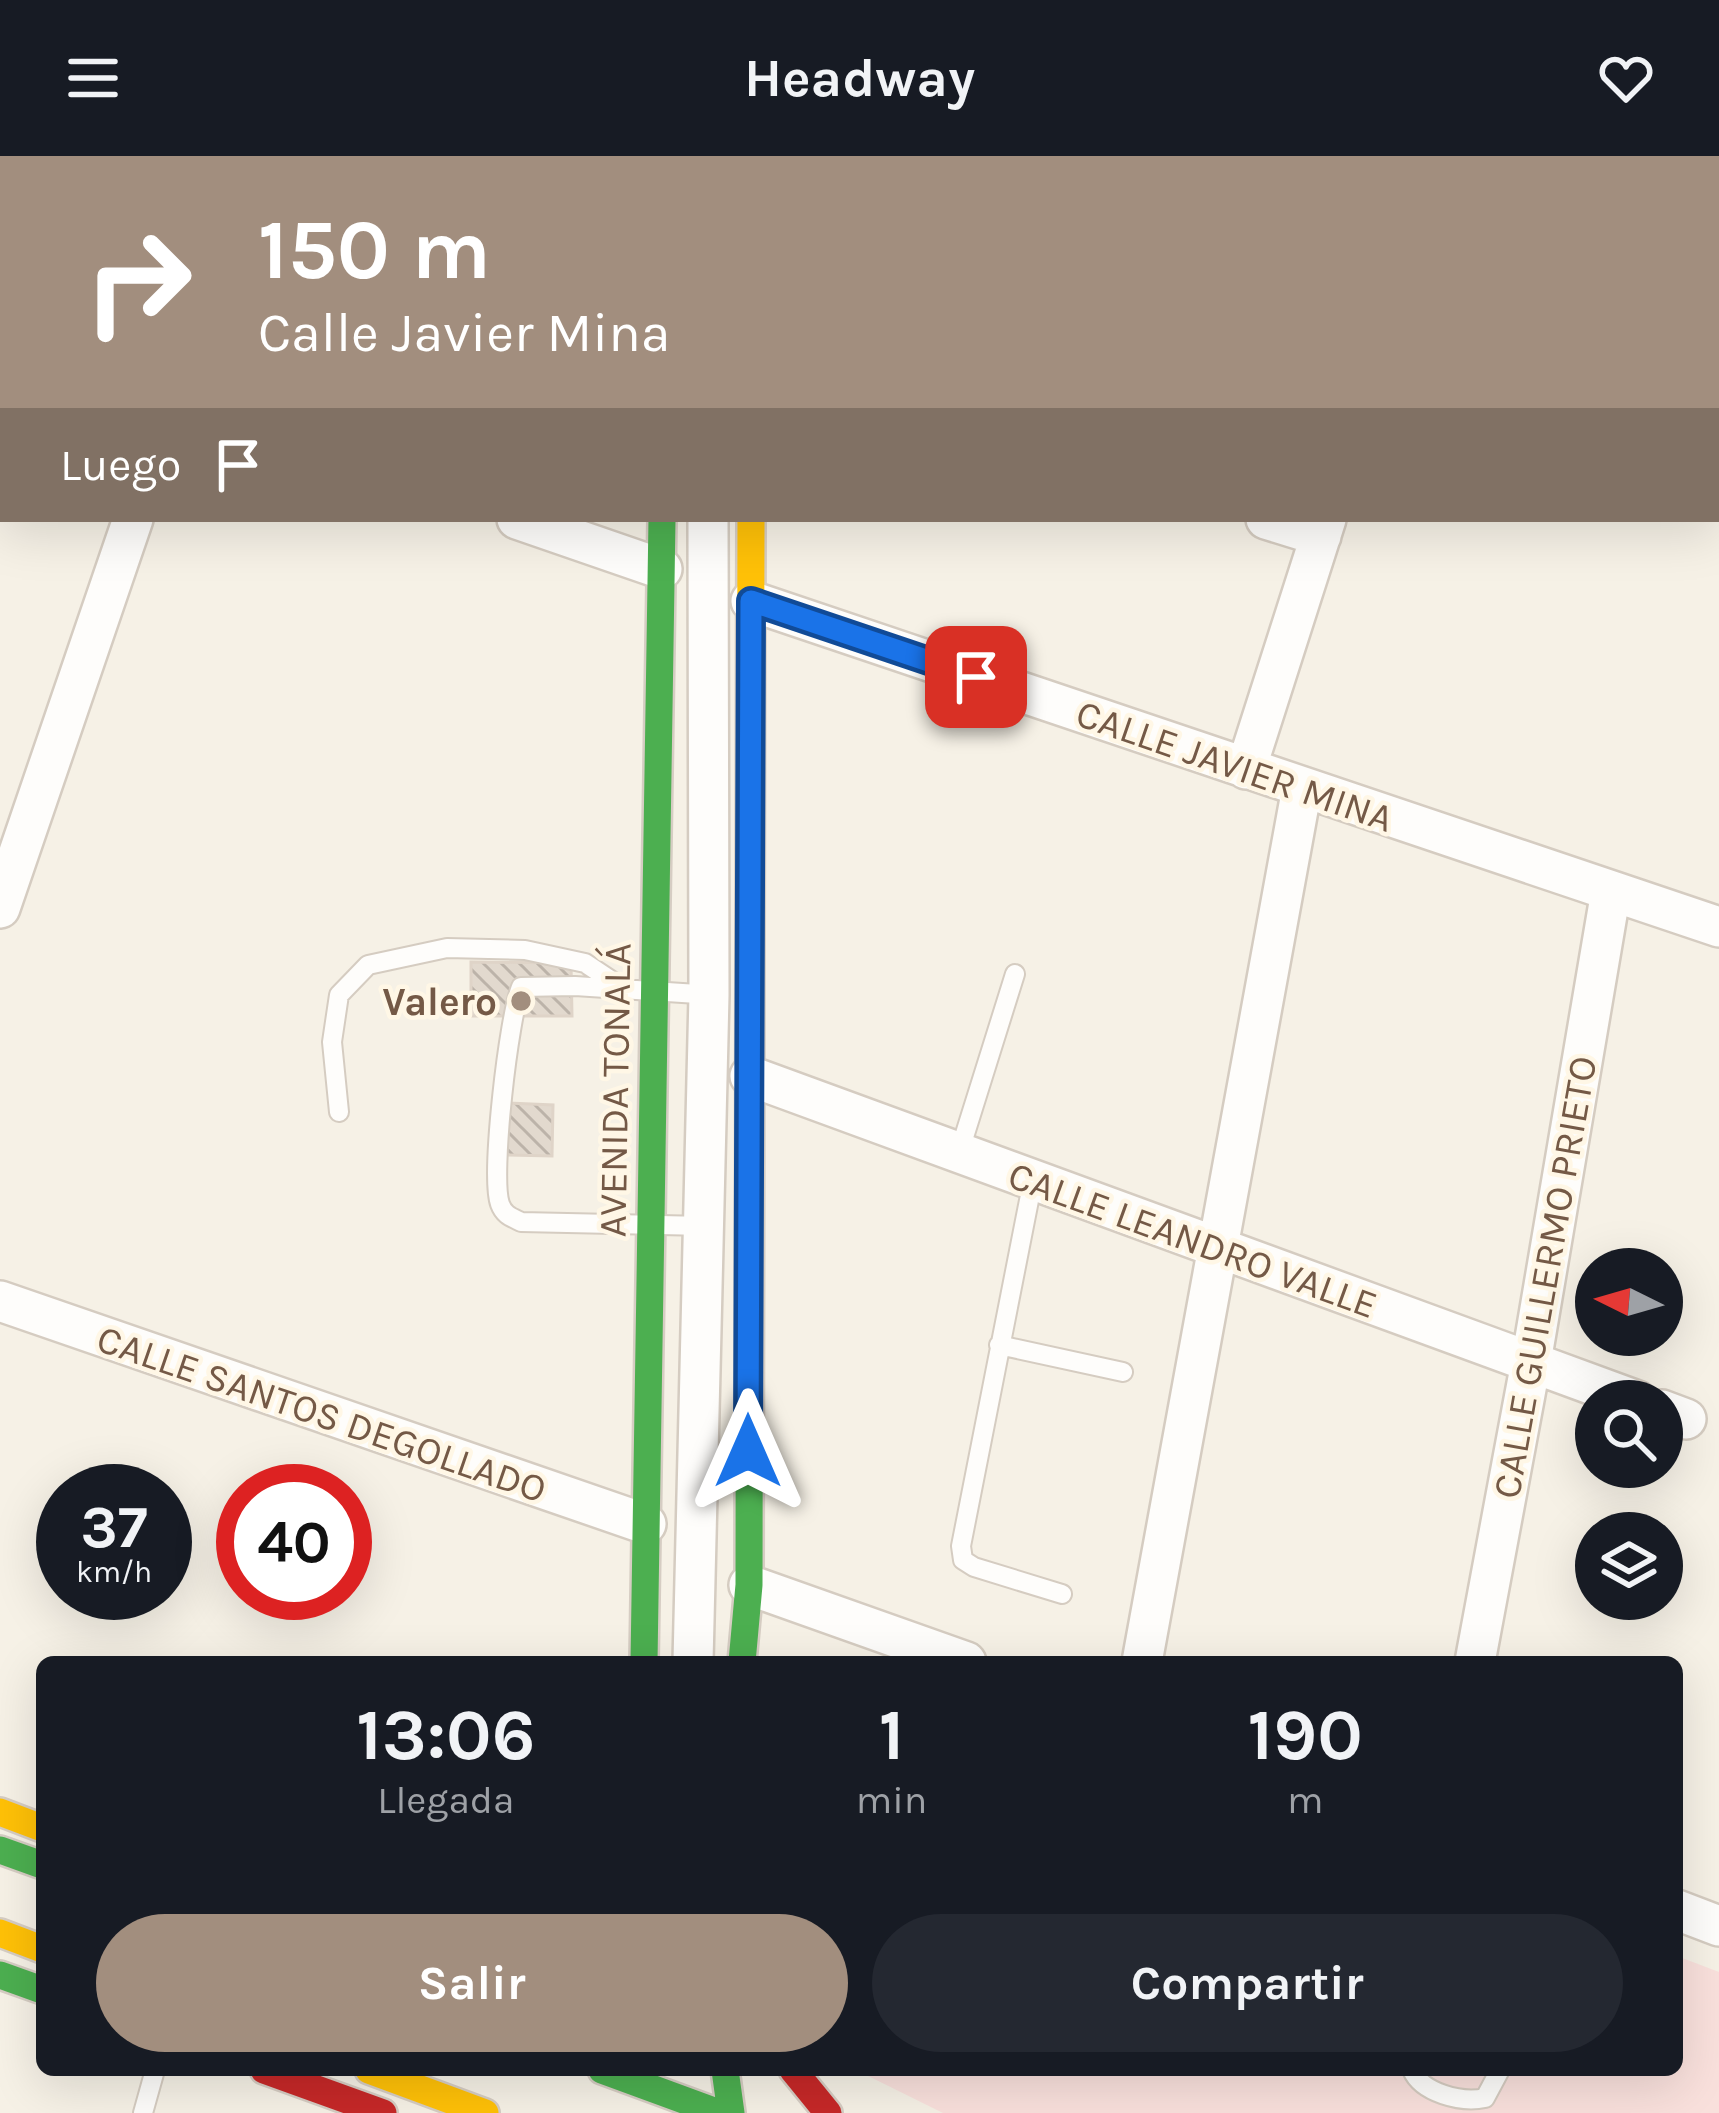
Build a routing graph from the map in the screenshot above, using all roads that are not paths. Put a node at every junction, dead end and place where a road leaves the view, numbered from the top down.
1 (132, 522) edge
2 (526, 522) edge
3 (662, 522) edge
4 (708, 522) edge
5 (751, 522) edge
6 (1285, 522) edge
7 (1323, 528) edge
8 (662, 569) junction
9 (751, 601) junction
10 (1246, 770) junction
11 (1302, 788) junction
12 (1611, 891) junction
13 (0, 908) edge
14 (1719, 927) edge
15 (1015, 974) dead end
16 (641, 992) junction
17 (729, 997) junction
18 (750, 1076) junction
19 (339, 1112) dead end
20 (959, 1153) junction
21 (1033, 1180) junction
22 (650, 1224) junction
23 (701, 1226) junction
24 (747, 1228) junction
25 (1216, 1247) junction
26 (0, 1301) edge
27 (999, 1346) junction
28 (1531, 1362) junction
29 (1123, 1372) dead end
30 (1580, 1380) edge
31 (646, 1524) junction
32 (749, 1585) junction
33 (1062, 1594) dead end
34 (644, 1656) edge
35 (693, 1656) edge
36 (743, 1656) edge
37 (949, 1656) edge
38 (1143, 1656) edge
39 (1476, 1656) edge
40 (0, 1812) edge
41 (36, 1826) edge
42 (0, 1850) edge
43 (36, 1863) edge
44 (1683, 1912) edge
45 (1719, 1926) edge
46 (0, 1933) edge
47 (36, 1947) edge
48 (0, 1975) edge
49 (36, 1988) edge
50 (153, 2076) edge
51 (281, 2076) edge
52 (385, 2076) edge
53 (634, 2076) edge
54 (635, 2076) edge
55 (638, 2076) edge
56 (726, 2076) edge
57 (798, 2076) edge
58 (1416, 2076) edge
59 (1497, 2076) edge
60 (143, 2113) edge
61 (383, 2113) edge
62 (484, 2113) edge
63 (636, 2113) edge
64 (650, 2113) edge
65 (719, 2113) edge
66 (731, 2113) edge
67 (828, 2113) edge

1 - 13 street
2 - 8 street
3 - 8 street, AVENIDA TONALÁ
4 - 17 street
5 - 9 street
6 - 7 street
7 - 10 street
8 - 16 street, AVENIDA TONALÁ
9 - 10 street, CALLE JAVIER MINA
9 - 17 street
10 - 11 street, CALLE JAVIER MINA
11 - 12 street, CALLE JAVIER MINA
11 - 25 street
12 - 14 street, CALLE JAVIER MINA
12 - 28 street, CALLE GUILLERMO PRIETO
15 - 20 lane
16 - 17 lane
16 - 19 lane
16 - 22 street, AVENIDA TONALÁ
16 - 22 lane
17 - 18 street
17 - 23 street
18 - 20 street, CALLE LEANDRO VALLE
18 - 24 street
20 - 21 street, CALLE LEANDRO VALLE
21 - 25 street, CALLE LEANDRO VALLE
21 - 27 lane
22 - 23 lane
22 - 31 street, AVENIDA TONALÁ
23 - 24 lane
23 - 35 street
24 - 32 street
25 - 28 street, CALLE LEANDRO VALLE
25 - 38 street
26 - 31 street, CALLE SANTOS DEGOLLADO
27 - 29 lane
27 - 33 lane
28 - 30 street, CALLE LEANDRO VALLE
28 - 39 street, CALLE GUILLERMO PRIETO
31 - 34 street, AVENIDA TONALÁ
32 - 36 street
32 - 37 street
40 - 41 street
42 - 43 street
44 - 45 street
46 - 47 street
48 - 49 street
50 - 60 lane
51 - 61 street
52 - 62 street
53 - 63 street
54 - 64 street
55 - 65 street
56 - 66 street
57 - 67 street
58 - 59 lane

